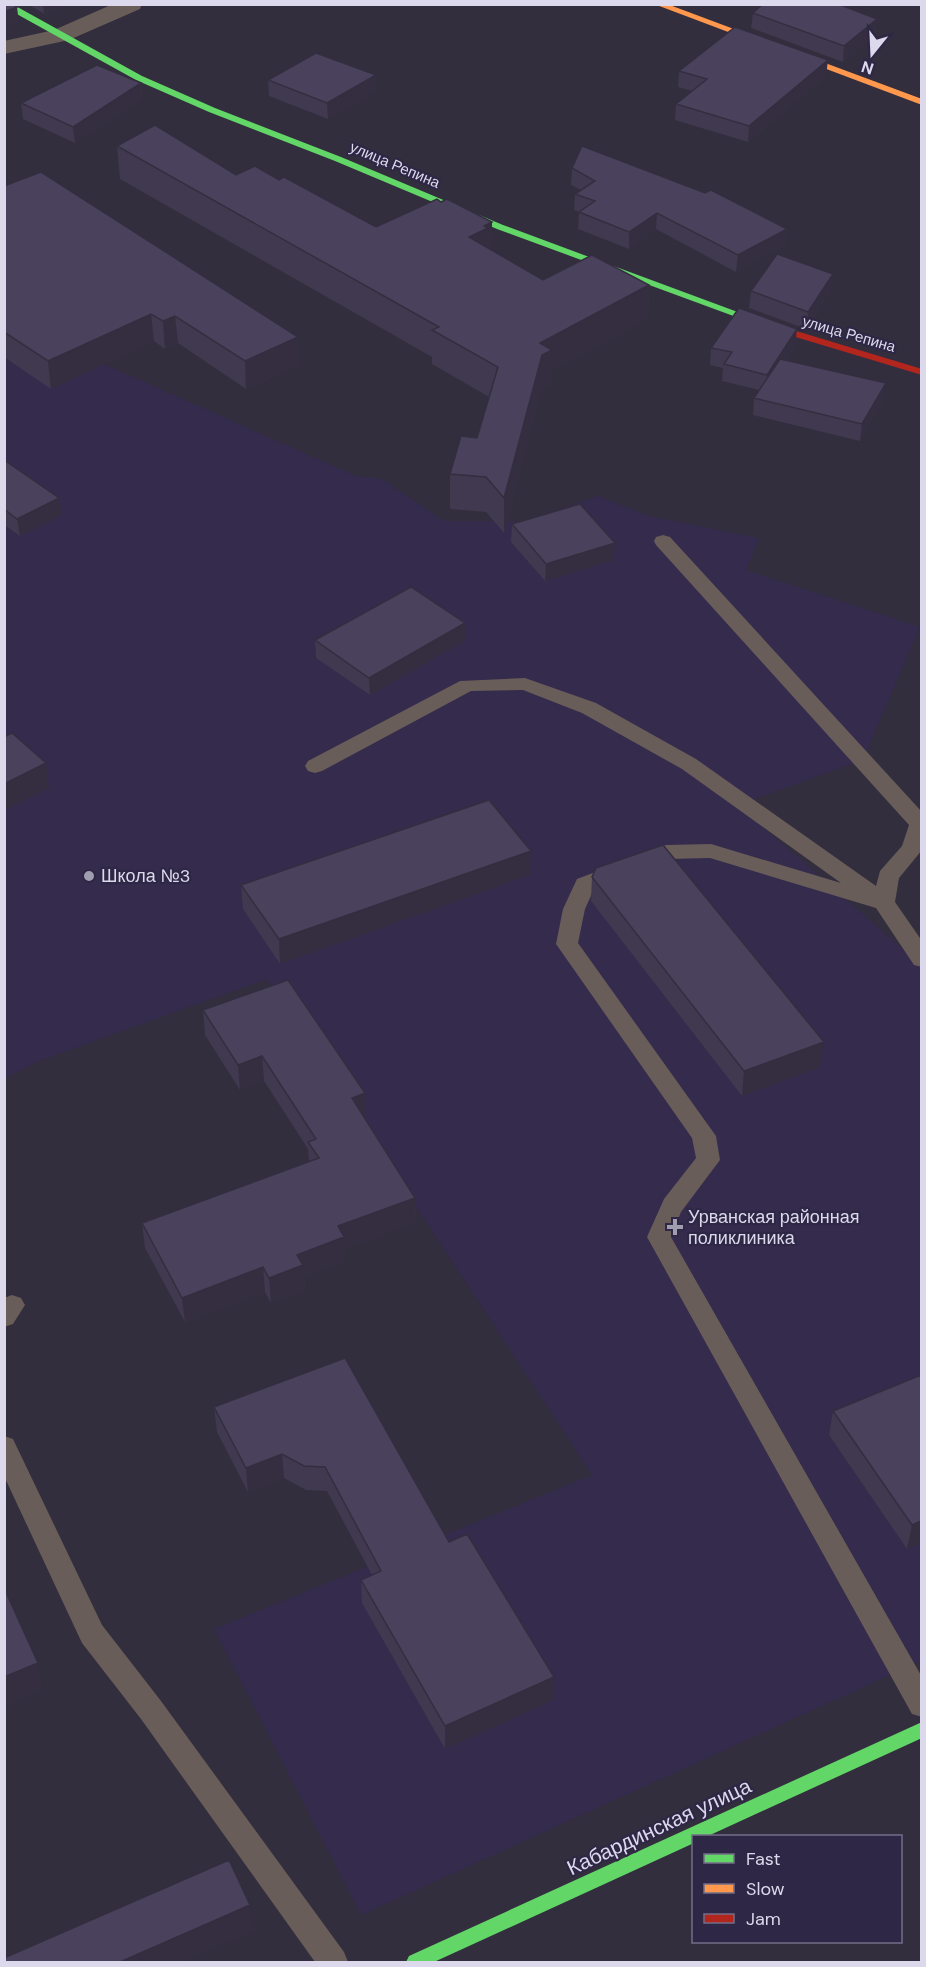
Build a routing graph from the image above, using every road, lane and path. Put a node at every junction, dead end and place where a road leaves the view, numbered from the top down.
1 (5, 4) edge
2 (132, 4) edge
3 (658, 4) edge
4 (61, 35) junction
5 (4, 48) edge
6 (921, 102) edge
7 (921, 372) edge
8 (663, 541) dead end
9 (315, 766) dead end
10 (884, 903) junction
11 (921, 959) edge
12 (4, 1447) edge
13 (921, 1705) edge
14 (921, 1730) edge
15 (333, 1962) edge
16 (414, 1962) edge

1 - 4 street, улица Репина
2 - 4 street
3 - 6 street
4 - 5 street
4 - 7 street, улица Репина
8 - 10 lane
9 - 10 lane
10 - 11 lane
10 - 13 lane
12 - 15 lane
14 - 16 street, Кабардинская улица

